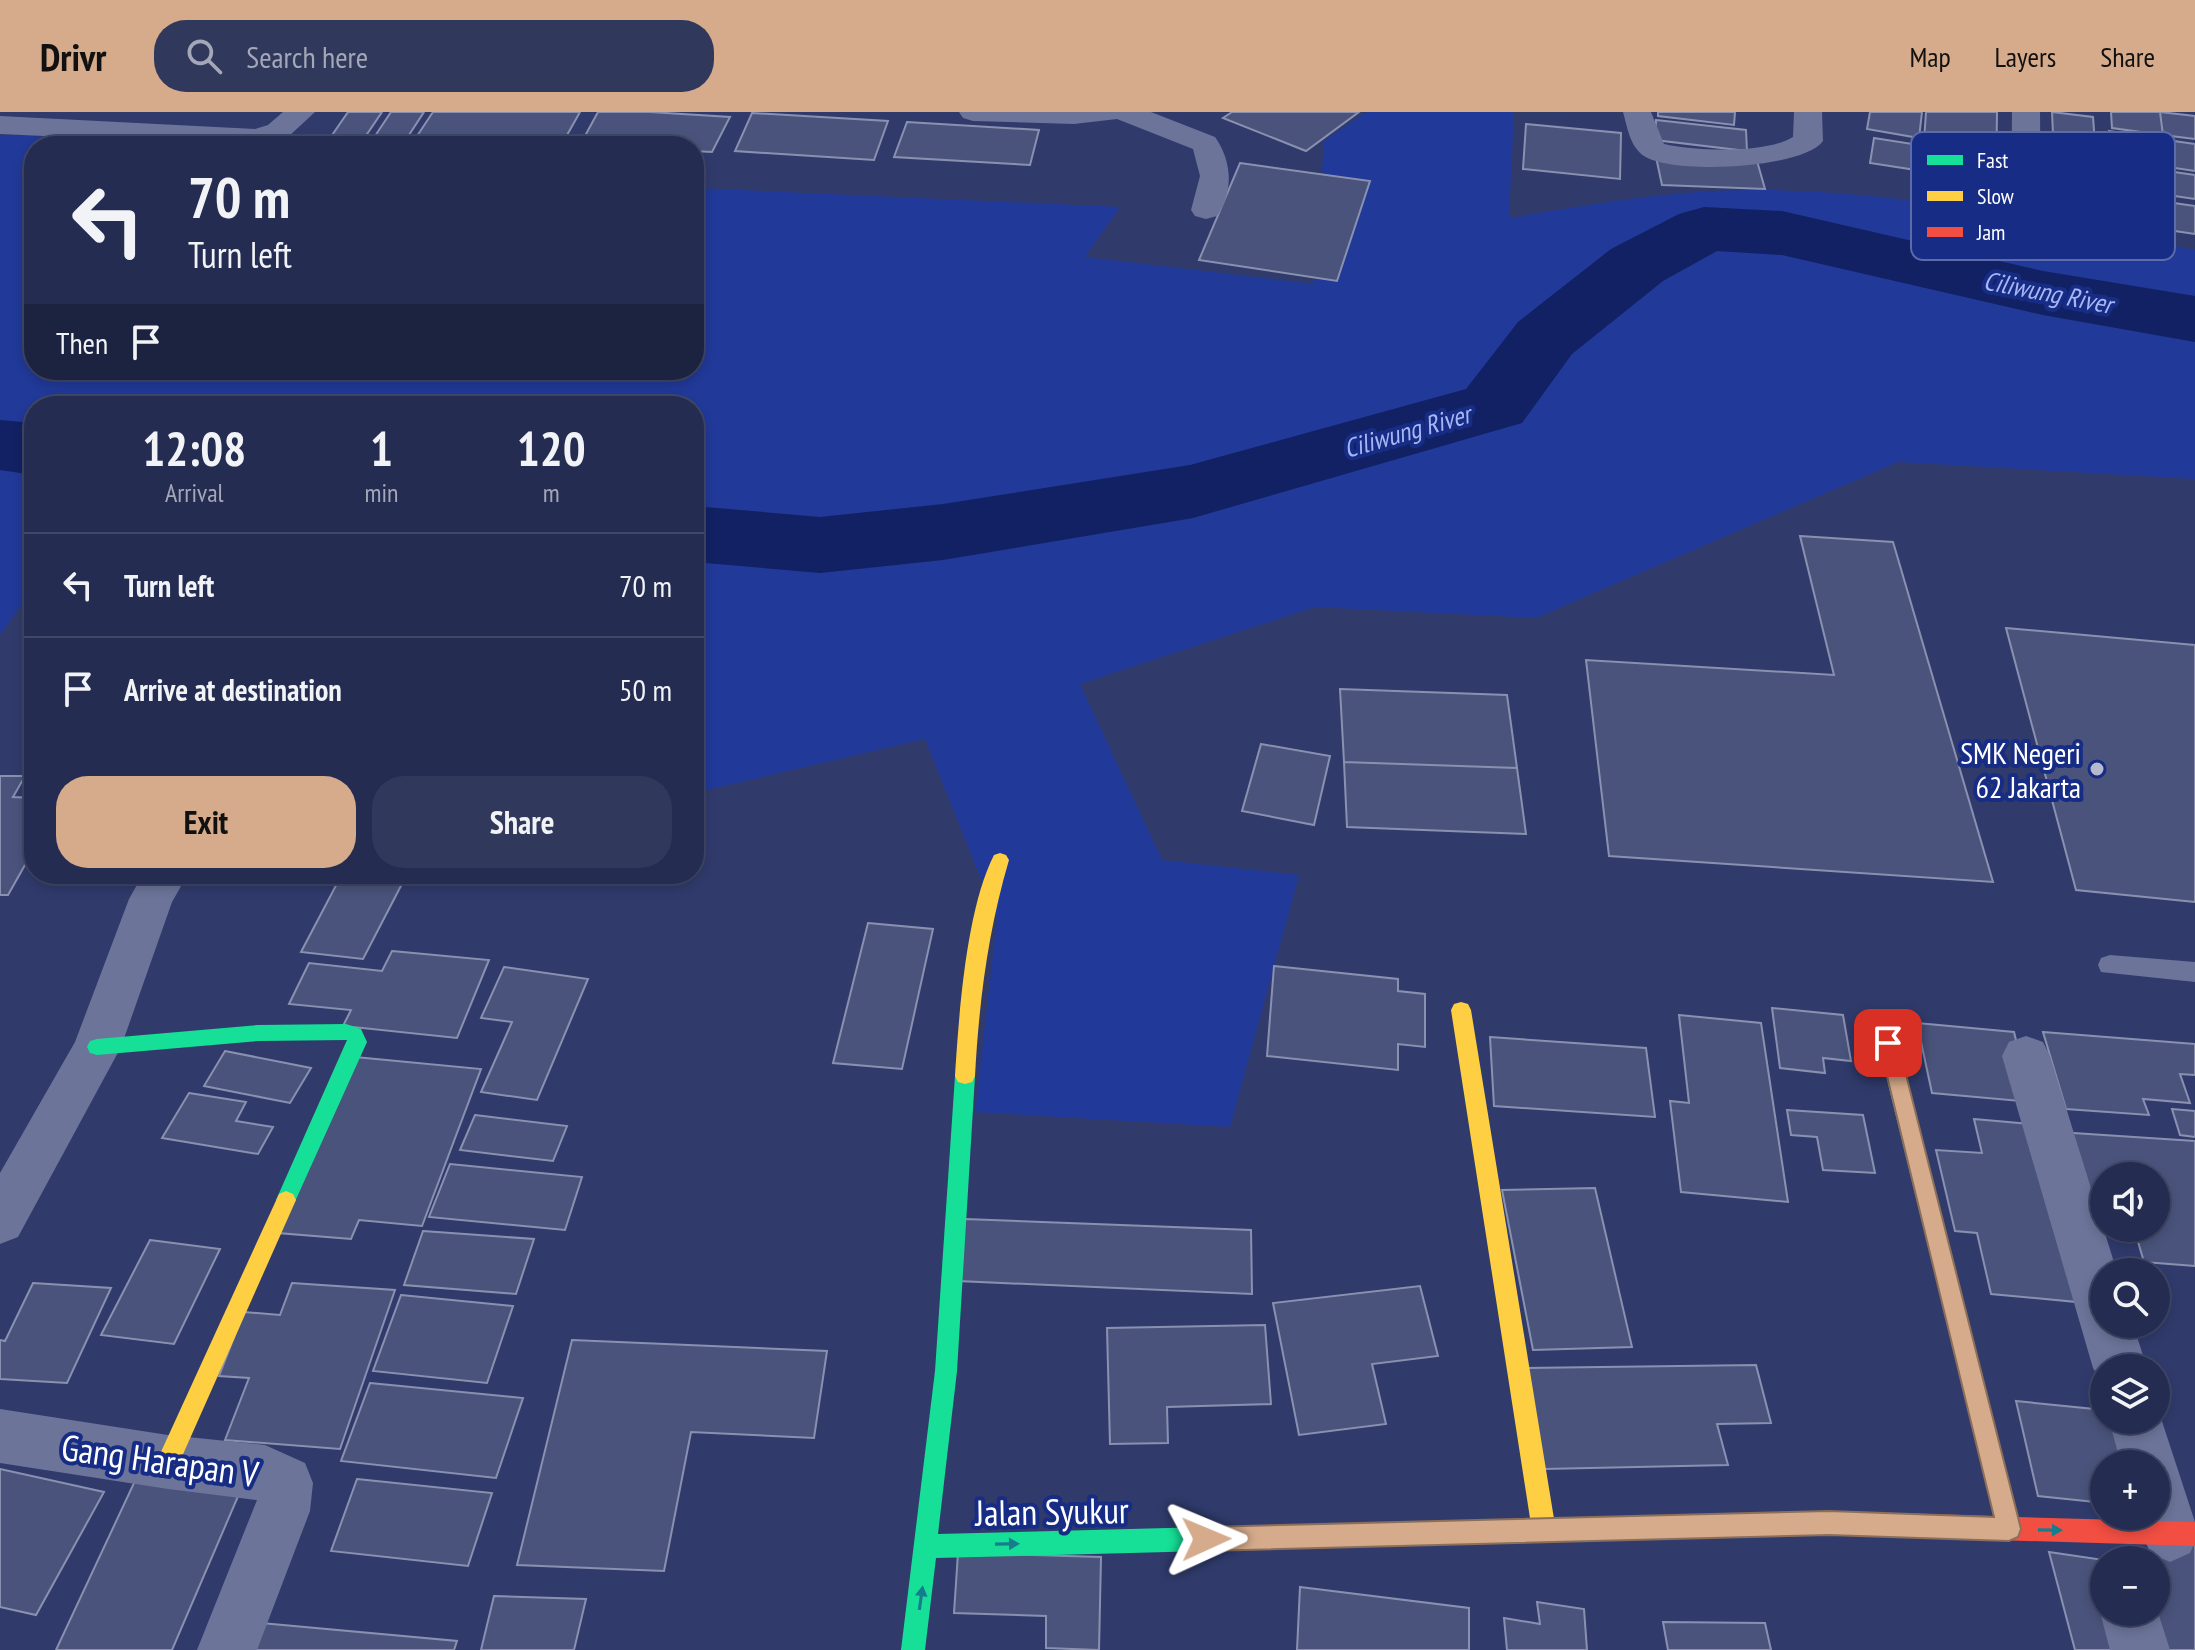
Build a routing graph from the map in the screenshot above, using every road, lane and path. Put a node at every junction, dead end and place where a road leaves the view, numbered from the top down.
1 (973, 112) edge
2 (1110, 112) edge
3 (1125, 112) edge
4 (1637, 112) edge
5 (1808, 112) edge
6 (1046, 113) edge
7 (298, 116) edge
8 (0, 125) edge
9 (202, 136) edge
10 (256, 136) edge
11 (1206, 210) dead end
12 (1000, 860) dead end
13 (160, 884) edge
14 (2110, 965) dead end
15 (2195, 972) edge
16 (1461, 1010) dead end
17 (1888, 1043) dead end
18 (97, 1047) junction
19 (2026, 1056) dead end
20 (0, 1221) edge
21 (2090, 1268) edge
22 (0, 1436) edge
23 (168, 1462) junction
24 (2174, 1518) edge
25 (2009, 1529) junction
26 (1544, 1531) junction
27 (929, 1546) junction
28 (2111, 1546) edge
29 (2133, 1626) edge
30 (227, 1650) edge
31 (913, 1650) edge
32 (2140, 1650) edge

1 - 6 street
2 - 6 street
3 - 11 street
4 - 5 street
7 - 10 street
8 - 9 street
12 - 27 street
13 - 18 street
14 - 15 lane
16 - 26 street
17 - 25 street
18 - 20 street
18 - 23 street
19 - 21 street
22 - 23 street, Gang Harapan V
23 - 30 street, Gang Harapan V
24 - 28 street, Jalan Syukur
25 - 26 street, Jalan Syukur
25 -> 28 street, Jalan Syukur
27 -> 26 street, Jalan Syukur
31 -> 27 street
29 - 32 street

